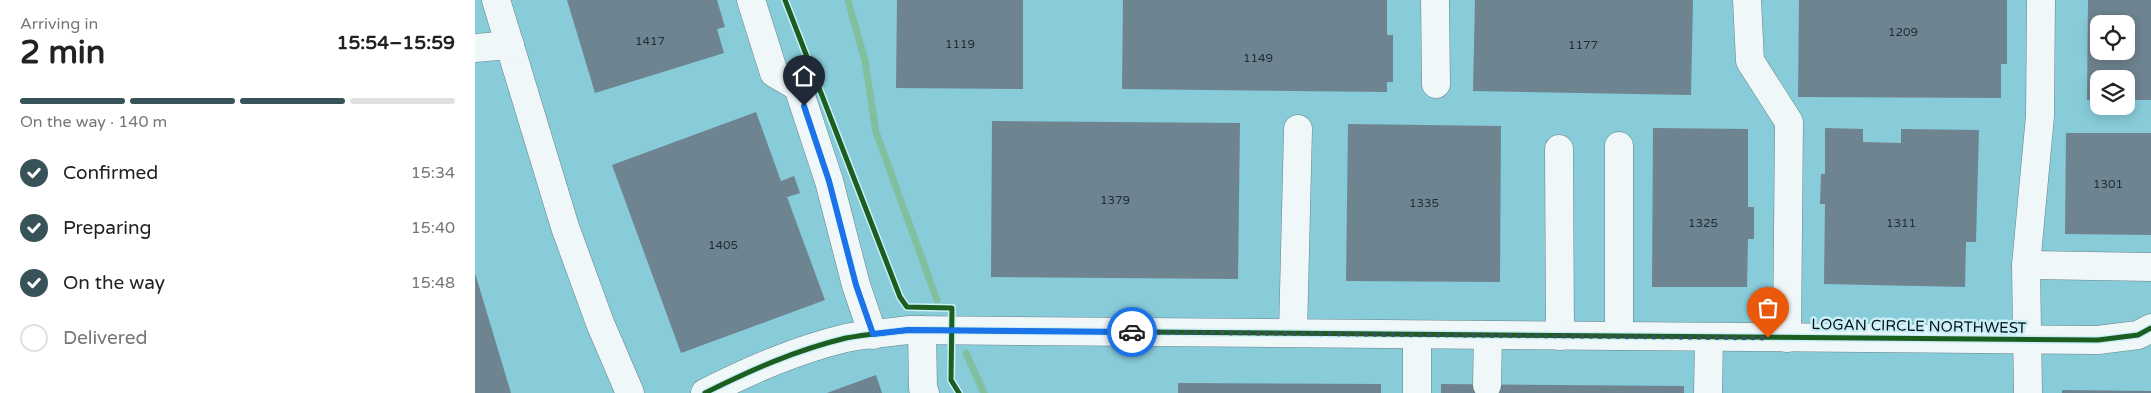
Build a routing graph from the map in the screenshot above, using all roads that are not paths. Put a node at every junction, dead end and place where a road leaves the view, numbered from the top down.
1 (496, 0) edge
2 (751, 0) edge
3 (1435, 0) edge
4 (1747, 0) edge
5 (2041, 0) edge
6 (510, 45) junction
7 (475, 48) edge
8 (1436, 84) dead end
9 (1298, 129) dead end
10 (1619, 146) dead end
11 (1559, 149) dead end
12 (2026, 266) junction
13 (2151, 267) edge
14 (2151, 328) edge
15 (922, 330) junction
16 (1293, 333) junction
17 (873, 334) junction
18 (1417, 334) junction
19 (1487, 335) junction
20 (1560, 336) junction
21 (1619, 336) junction
22 (1709, 337) junction
23 (1787, 338) junction
24 (2028, 340) junction
25 (1487, 385) dead end
26 (630, 393) edge
27 (705, 393) edge
28 (925, 393) edge
29 (1417, 393) edge
30 (1708, 393) edge
31 (2028, 393) edge

1 - 6 street
2 - 17 street
3 - 8 street
4 - 23 street
5 - 12 street
6 - 7 street
6 - 26 street
9 - 16 street
10 - 21 street
11 - 20 street
12 - 13 street
12 - 24 street
14 - 24 street, LOGAN CIRCLE NORTHWEST
15 - 16 street, LOGAN CIRCLE NORTHWEST
15 - 17 street, LOGAN CIRCLE NORTHWEST
15 - 28 street
16 - 18 street, LOGAN CIRCLE NORTHWEST
17 - 27 street, LOGAN CIRCLE NORTHWEST
18 - 19 street, LOGAN CIRCLE NORTHWEST
18 - 29 street
19 - 20 street, LOGAN CIRCLE NORTHWEST
19 - 25 street
20 - 21 street, LOGAN CIRCLE NORTHWEST
21 - 22 street, LOGAN CIRCLE NORTHWEST
22 - 23 street, LOGAN CIRCLE NORTHWEST
22 - 30 street
23 - 24 street, LOGAN CIRCLE NORTHWEST
24 - 31 street

